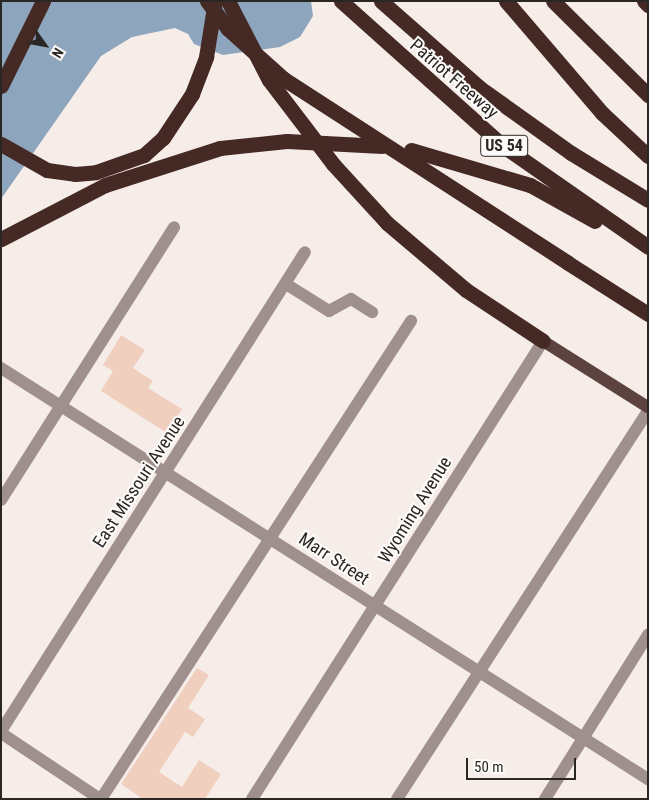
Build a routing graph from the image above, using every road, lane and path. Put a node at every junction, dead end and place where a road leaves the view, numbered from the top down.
1 (43, 1) edge
2 (207, 1) edge
3 (215, 1) edge
4 (228, 1) edge
5 (341, 1) edge
6 (506, 1) edge
7 (553, 1) edge
8 (644, 1) edge
9 (384, 4) edge
10 (648, 5) edge
11 (1, 86) edge
12 (648, 96) edge
13 (1, 144) edge
14 (648, 156) edge
15 (648, 200) edge
16 (174, 227) dead end
17 (1, 239) edge
18 (648, 248) edge
19 (305, 252) dead end
20 (286, 284) junction
21 (372, 312) dead end
22 (648, 314) edge
23 (412, 321) dead end
24 (543, 340) junction
25 (1, 368) edge
26 (61, 406) junction
27 (648, 409) edge
28 (166, 472) junction
29 (1, 500) edge
30 (269, 538) junction
31 (375, 606) junction
32 (648, 635) edge
33 (479, 672) junction
34 (1, 732) edge
35 (583, 738) junction
36 (648, 779) edge
37 (101, 799) edge
38 (252, 799) edge
39 (397, 799) edge
40 (545, 799) edge

1 - 11 highway
2 - 22 highway, bridge
3 - 13 highway
4 - 24 highway, bridge
5 - 18 highway, Patriot Freeway / US 54
6 - 14 highway
7 - 12 highway
8 - 10 highway
9 - 15 highway, Patriot Freeway / US 54
16 - 26 street
17 - 18 highway, bridge
19 - 20 street, East Missouri Avenue
20 - 21 street
20 - 28 street, East Missouri Avenue
23 - 30 street
24 - 27 main road
24 - 31 street, Wyoming Avenue
25 - 26 street, Marr Street
26 - 28 street, Marr Street
26 - 29 street
27 - 33 street
28 - 30 street, Marr Street
28 - 34 street, East Missouri Avenue
30 - 31 street, Marr Street
30 - 37 street
31 - 33 street, Marr Street
31 - 38 street, Wyoming Avenue
32 - 35 street
33 - 35 street, Marr Street
33 - 39 street
34 - 37 street
35 - 36 street, Marr Street
35 - 40 street

